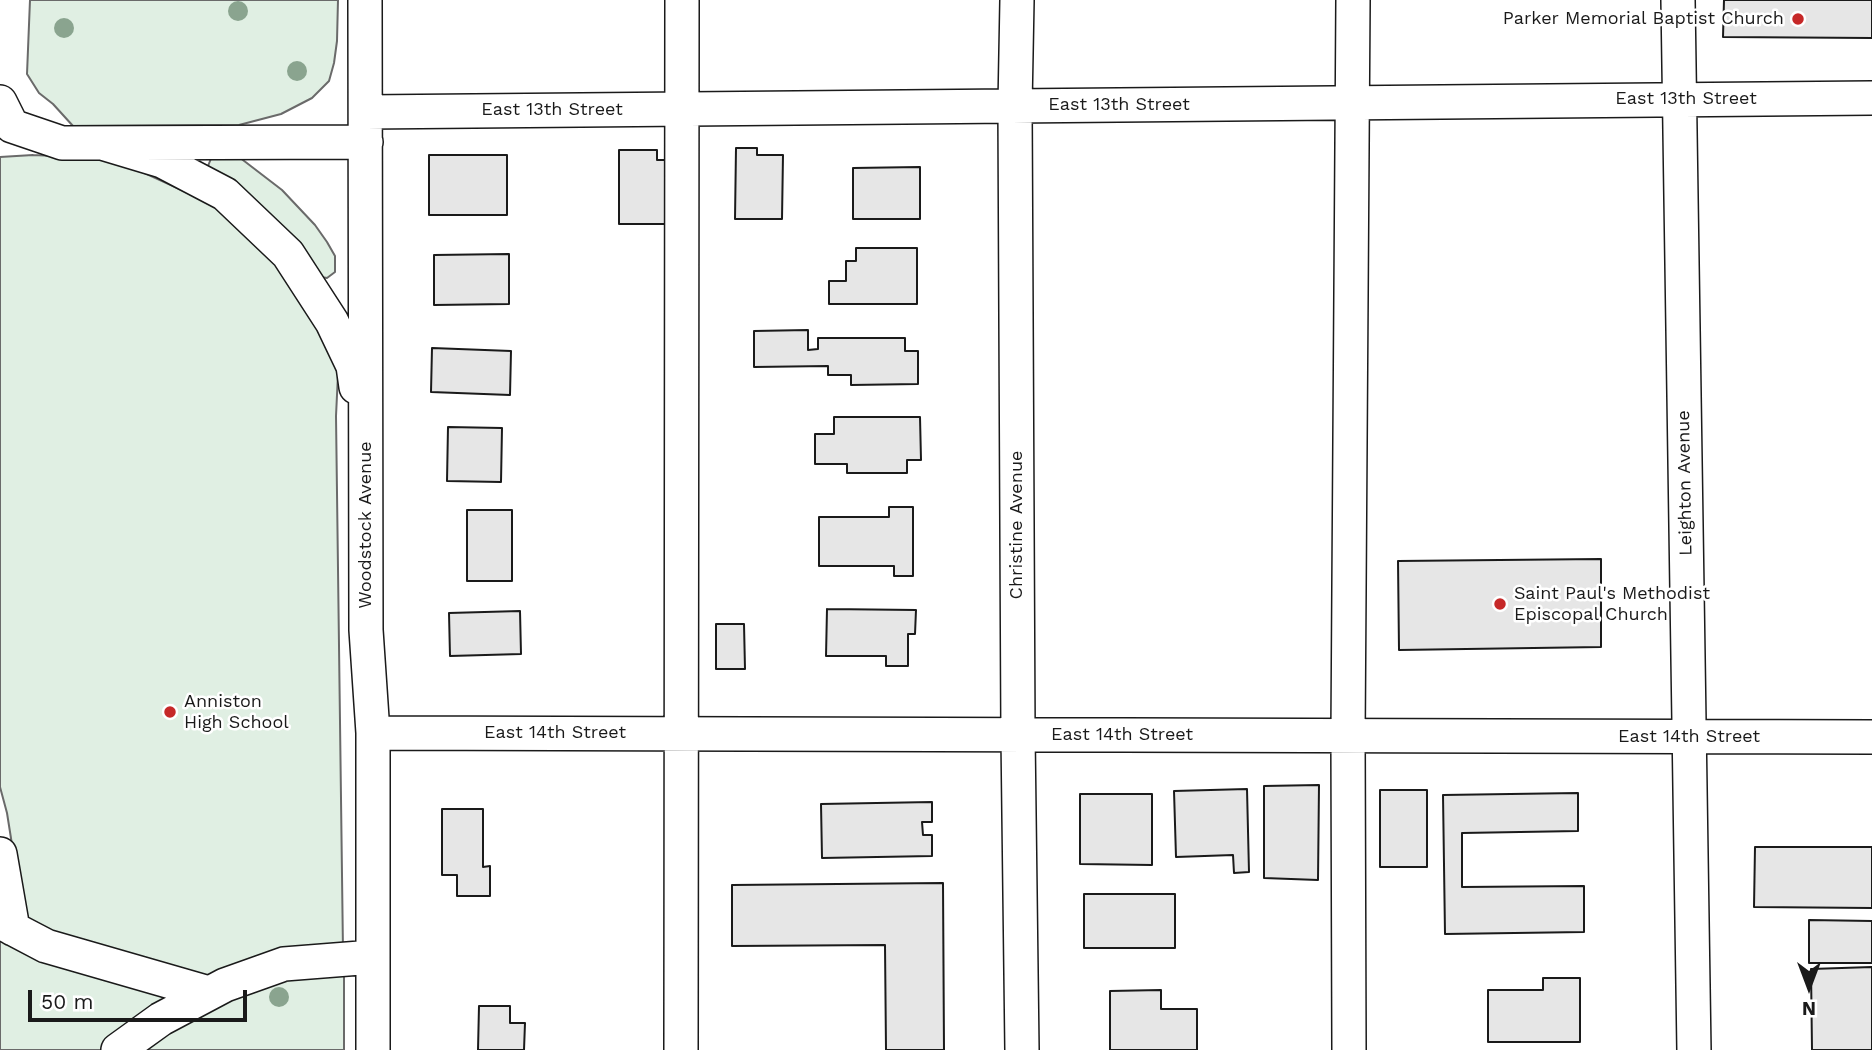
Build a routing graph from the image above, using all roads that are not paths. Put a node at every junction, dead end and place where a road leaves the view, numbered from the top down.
1 (365, 0) edge
2 (682, 0) edge
3 (1017, 0) edge
4 (1353, 0) edge
5 (1678, 0) edge
6 (1872, 98) edge
7 (1679, 99) junction
8 (0, 102) edge
9 (1352, 103) junction
10 (1015, 106) junction
11 (682, 109) junction
12 (366, 127) junction
13 (102, 142) junction
14 (366, 457) junction
15 (373, 733) junction
16 (680, 734) junction
17 (1018, 735) junction
18 (1348, 736) junction
19 (1689, 737) junction
20 (1872, 737) edge
21 (0, 854) edge
22 (6, 925) edge
23 (373, 957) junction
24 (209, 993) junction
25 (118, 1050) edge
26 (373, 1050) edge
27 (681, 1050) edge
28 (1022, 1050) edge
29 (1349, 1050) edge
30 (1694, 1050) edge

1 - 12 street, Woodstock Avenue
2 - 11 street
3 - 10 street, Christine Avenue
4 - 9 street
5 - 7 street, Leighton Avenue
6 - 7 street, East 13th Street
7 - 9 street, East 13th Street
7 - 19 street, Leighton Avenue
8 - 13 street, East 13th Street
9 - 10 street, East 13th Street
9 - 18 street
10 - 11 street, East 13th Street
10 - 17 street, Christine Avenue
11 - 12 street, East 13th Street
11 - 16 street
12 - 13 street, East 13th Street
12 - 14 street, Woodstock Avenue
13 - 14 street
14 - 15 street, Woodstock Avenue
15 - 16 street, East 14th Street
15 - 23 street, Woodstock Avenue
16 - 17 street, East 14th Street
16 - 27 street
17 - 18 street, East 14th Street
17 - 28 street, Christine Avenue
18 - 19 street, East 14th Street
18 - 29 street
19 - 20 street, East 14th Street
19 - 30 street, Leighton Avenue
21 - 22 street
22 - 24 street
23 - 24 street
23 - 26 street, Woodstock Avenue
24 - 25 street

